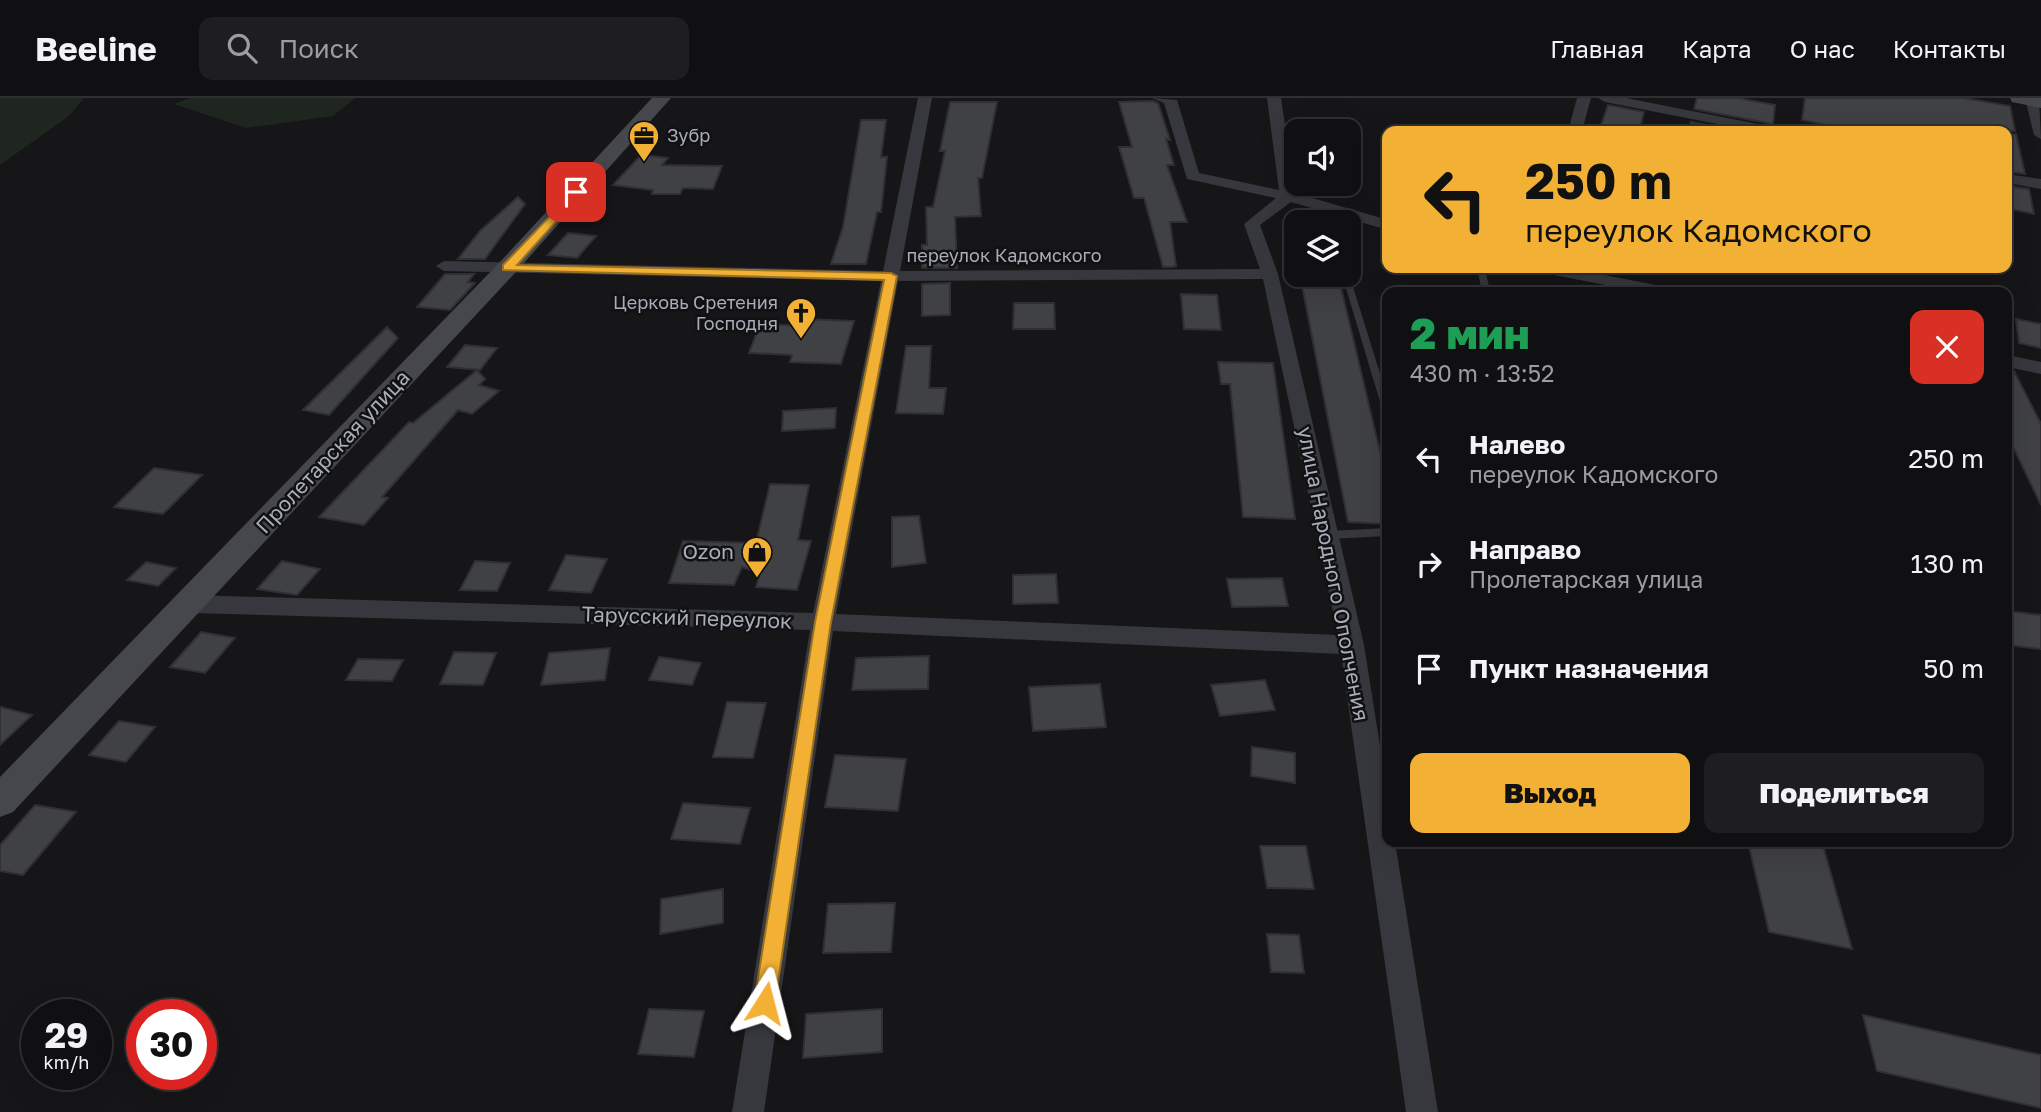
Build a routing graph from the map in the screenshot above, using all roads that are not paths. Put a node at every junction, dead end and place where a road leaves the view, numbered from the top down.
1 (662, 98) edge
2 (925, 98) edge
3 (1159, 98) edge
4 (1274, 98) edge
5 (1584, 98) edge
6 (1605, 98) edge
7 (2031, 100) edge
8 (1576, 126) edge
9 (1748, 126) edge
10 (2041, 135) edge
11 (1284, 168) edge
12 (2012, 179) edge
13 (2041, 184) edge
14 (1284, 195) edge
15 (1288, 196) joint
16 (1325, 205) junction
17 (1326, 210) edge
18 (1382, 223) edge
19 (444, 266) dead end
20 (507, 268) junction
21 (1569, 273) edge
22 (1270, 274) junction
23 (891, 276) junction
24 (1350, 287) edge
25 (1641, 287) edge
26 (2012, 362) edge
27 (2041, 368) edge
28 (1382, 395) edge
29 (1382, 532) edge
30 (1328, 535) junction
31 (190, 604) junction
32 (823, 622) junction
33 (1352, 645) junction
34 (0, 801) edge
35 (1382, 845) edge
36 (1382, 847) edge
37 (748, 1112) edge
38 (1422, 1112) edge

1 - 20 main road, Пролетарская улица
2 - 23 street
3 - 14 street
4 - 11 street
5 - 8 street
6 - 9 street
7 - 10 street
12 - 13 street
15 - 16 street
15 - 22 street, улица Народного Ополчения
16 - 17 lane
16 - 18 street
19 - 20 street, переулок Кадомского
20 - 23 street, переулок Кадомского
20 - 31 main road, Пролетарская улица
21 - 25 street
22 - 23 street, переулок Кадомского
22 - 30 street, улица Народного Ополчения
23 - 32 street
24 - 28 lane
26 - 27 street
29 - 30 lane
30 - 33 street, улица Народного Ополчения
31 - 32 street, Тарусский переулок
31 - 34 main road, Пролетарская улица
32 - 33 street, Тарусский переулок
32 - 37 street
33 - 35 street, улица Народного Ополчения
36 - 38 street, улица Народного Ополчения

